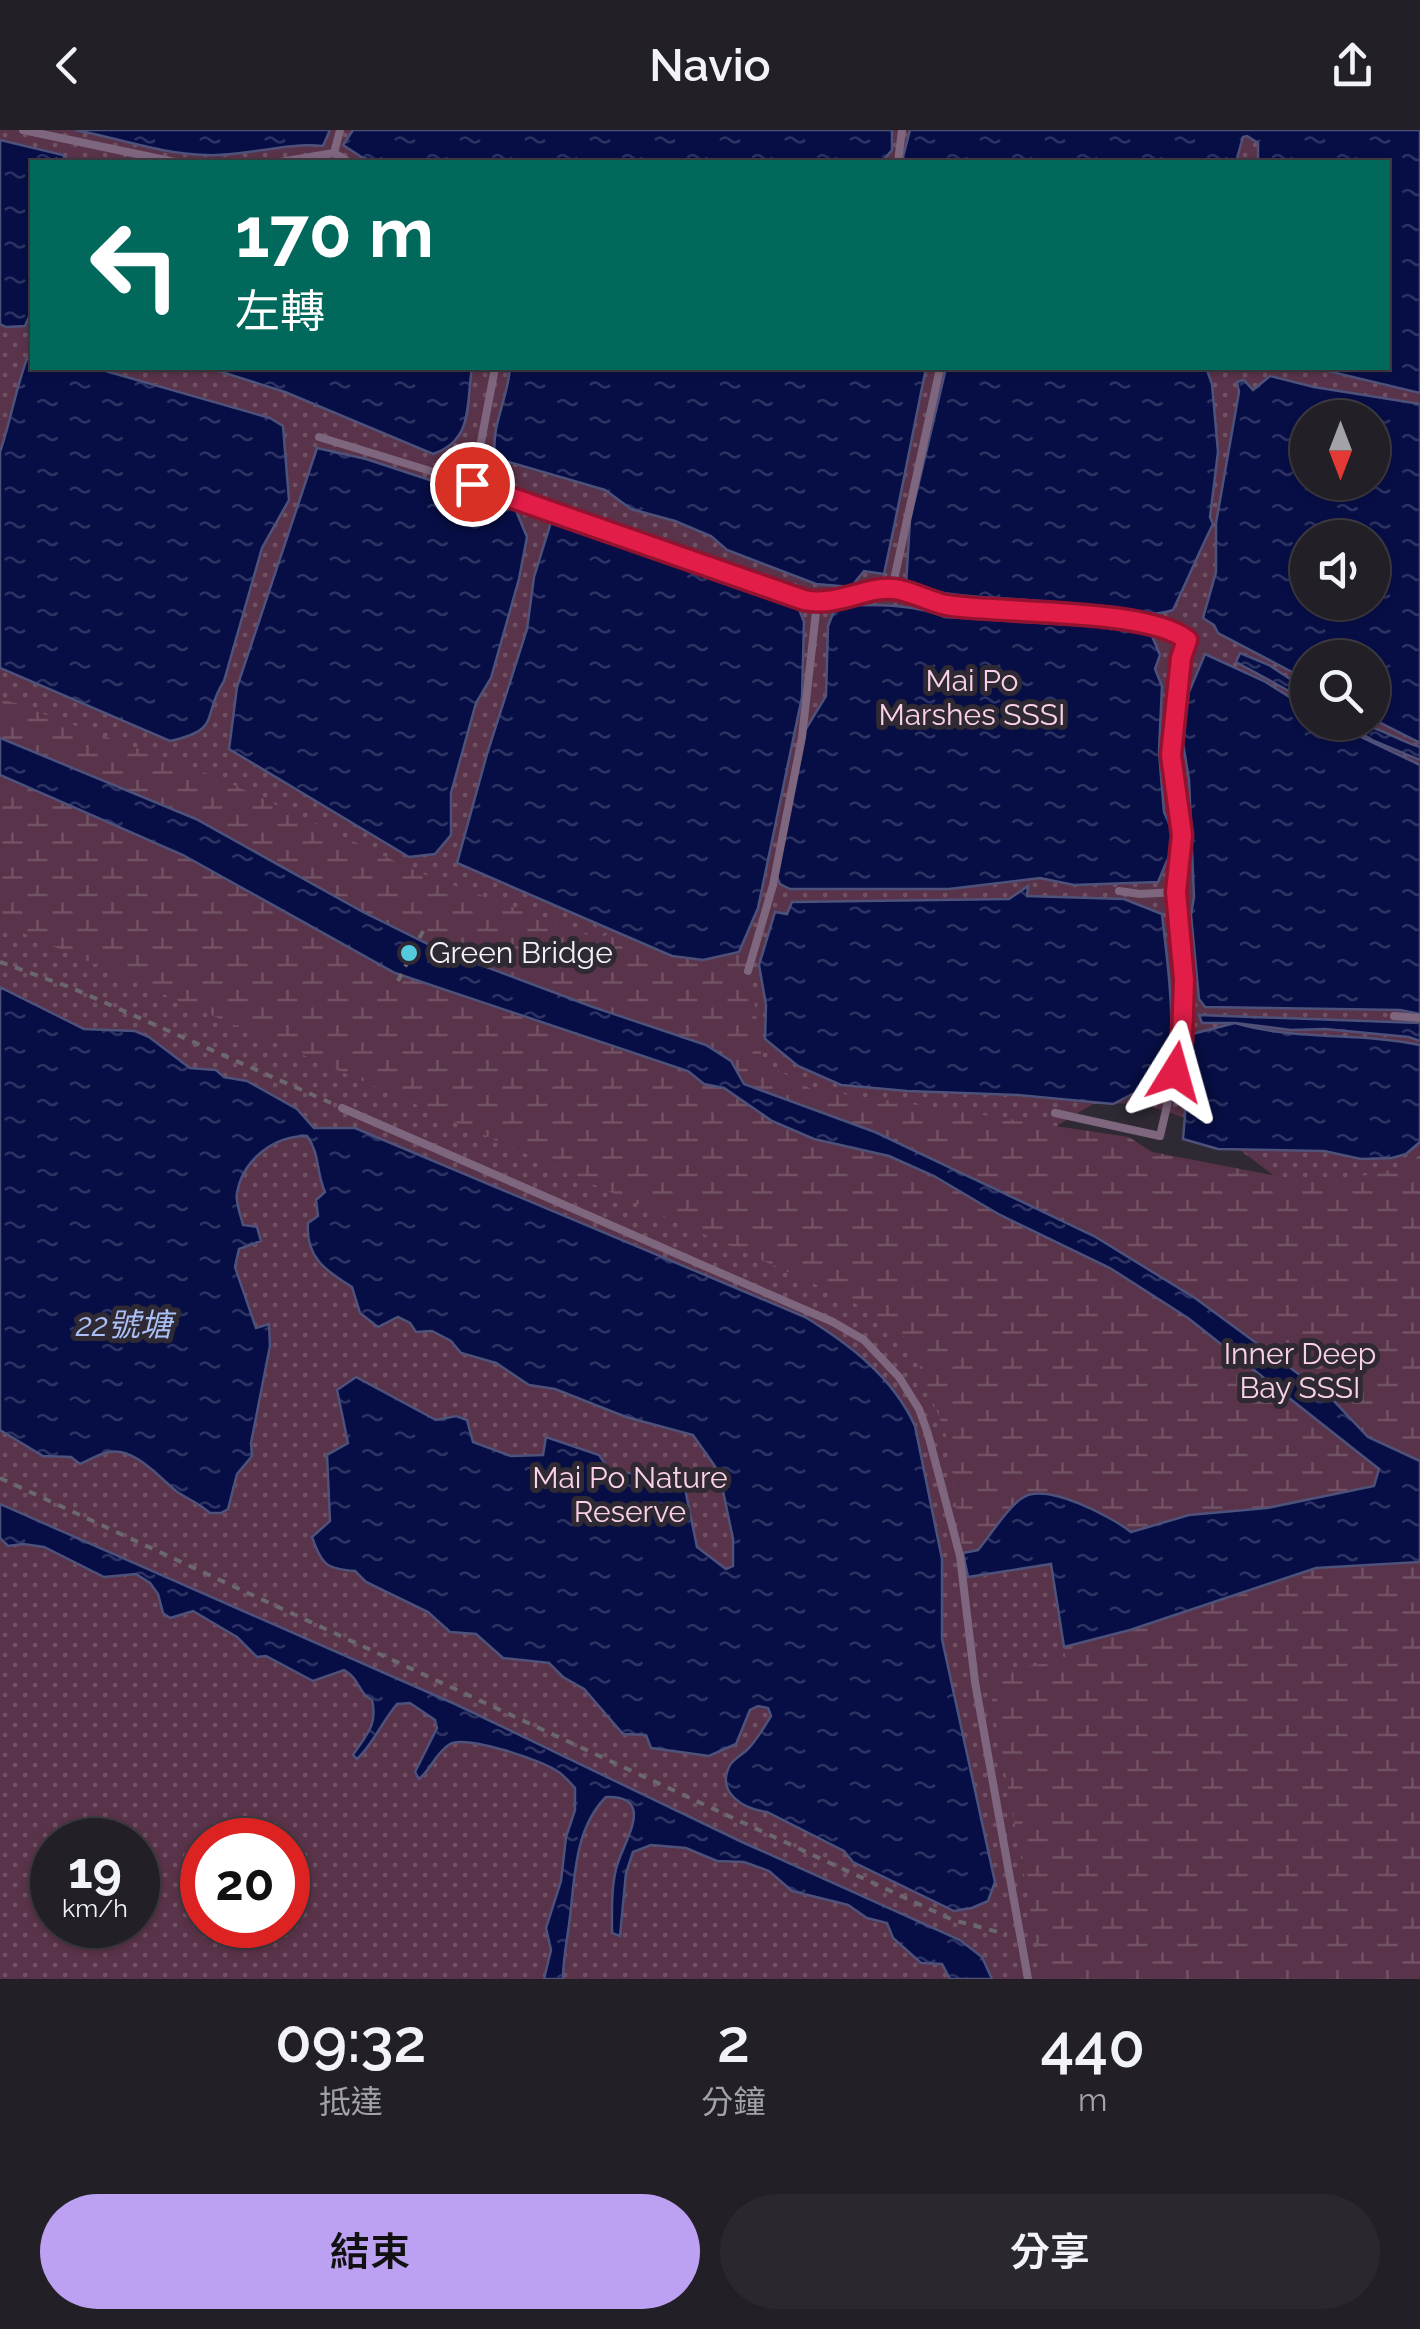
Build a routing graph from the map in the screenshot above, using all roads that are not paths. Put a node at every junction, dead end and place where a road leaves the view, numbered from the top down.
1 (23, 130) edge
2 (340, 130) edge
3 (902, 130) edge
4 (334, 153) junction
5 (166, 160) edge
6 (292, 160) edge
7 (346, 160) edge
8 (898, 160) edge
9 (495, 370) edge
10 (940, 370) edge
11 (319, 437) dead end
12 (472, 484) junction
13 (892, 589) junction
14 (817, 603) junction
15 (1120, 891) dead end
16 (1176, 892) junction
17 (748, 971) dead end
18 (1394, 1016) dead end
19 (1420, 1018) edge
20 (342, 1108) road end
21 (1055, 1113) dead end
22 (1028, 1979) edge

1 - 5 lane
2 - 4 lane
3 - 8 lane
4 - 6 lane
4 - 7 lane
9 - 12 lane
10 - 13 lane
11 - 12 lane
12 - 14 lane
13 - 14 lane
13 - 16 lane
14 - 17 lane
15 - 16 lane
16 - 21 lane
18 - 19 lane
20 - 22 lane

